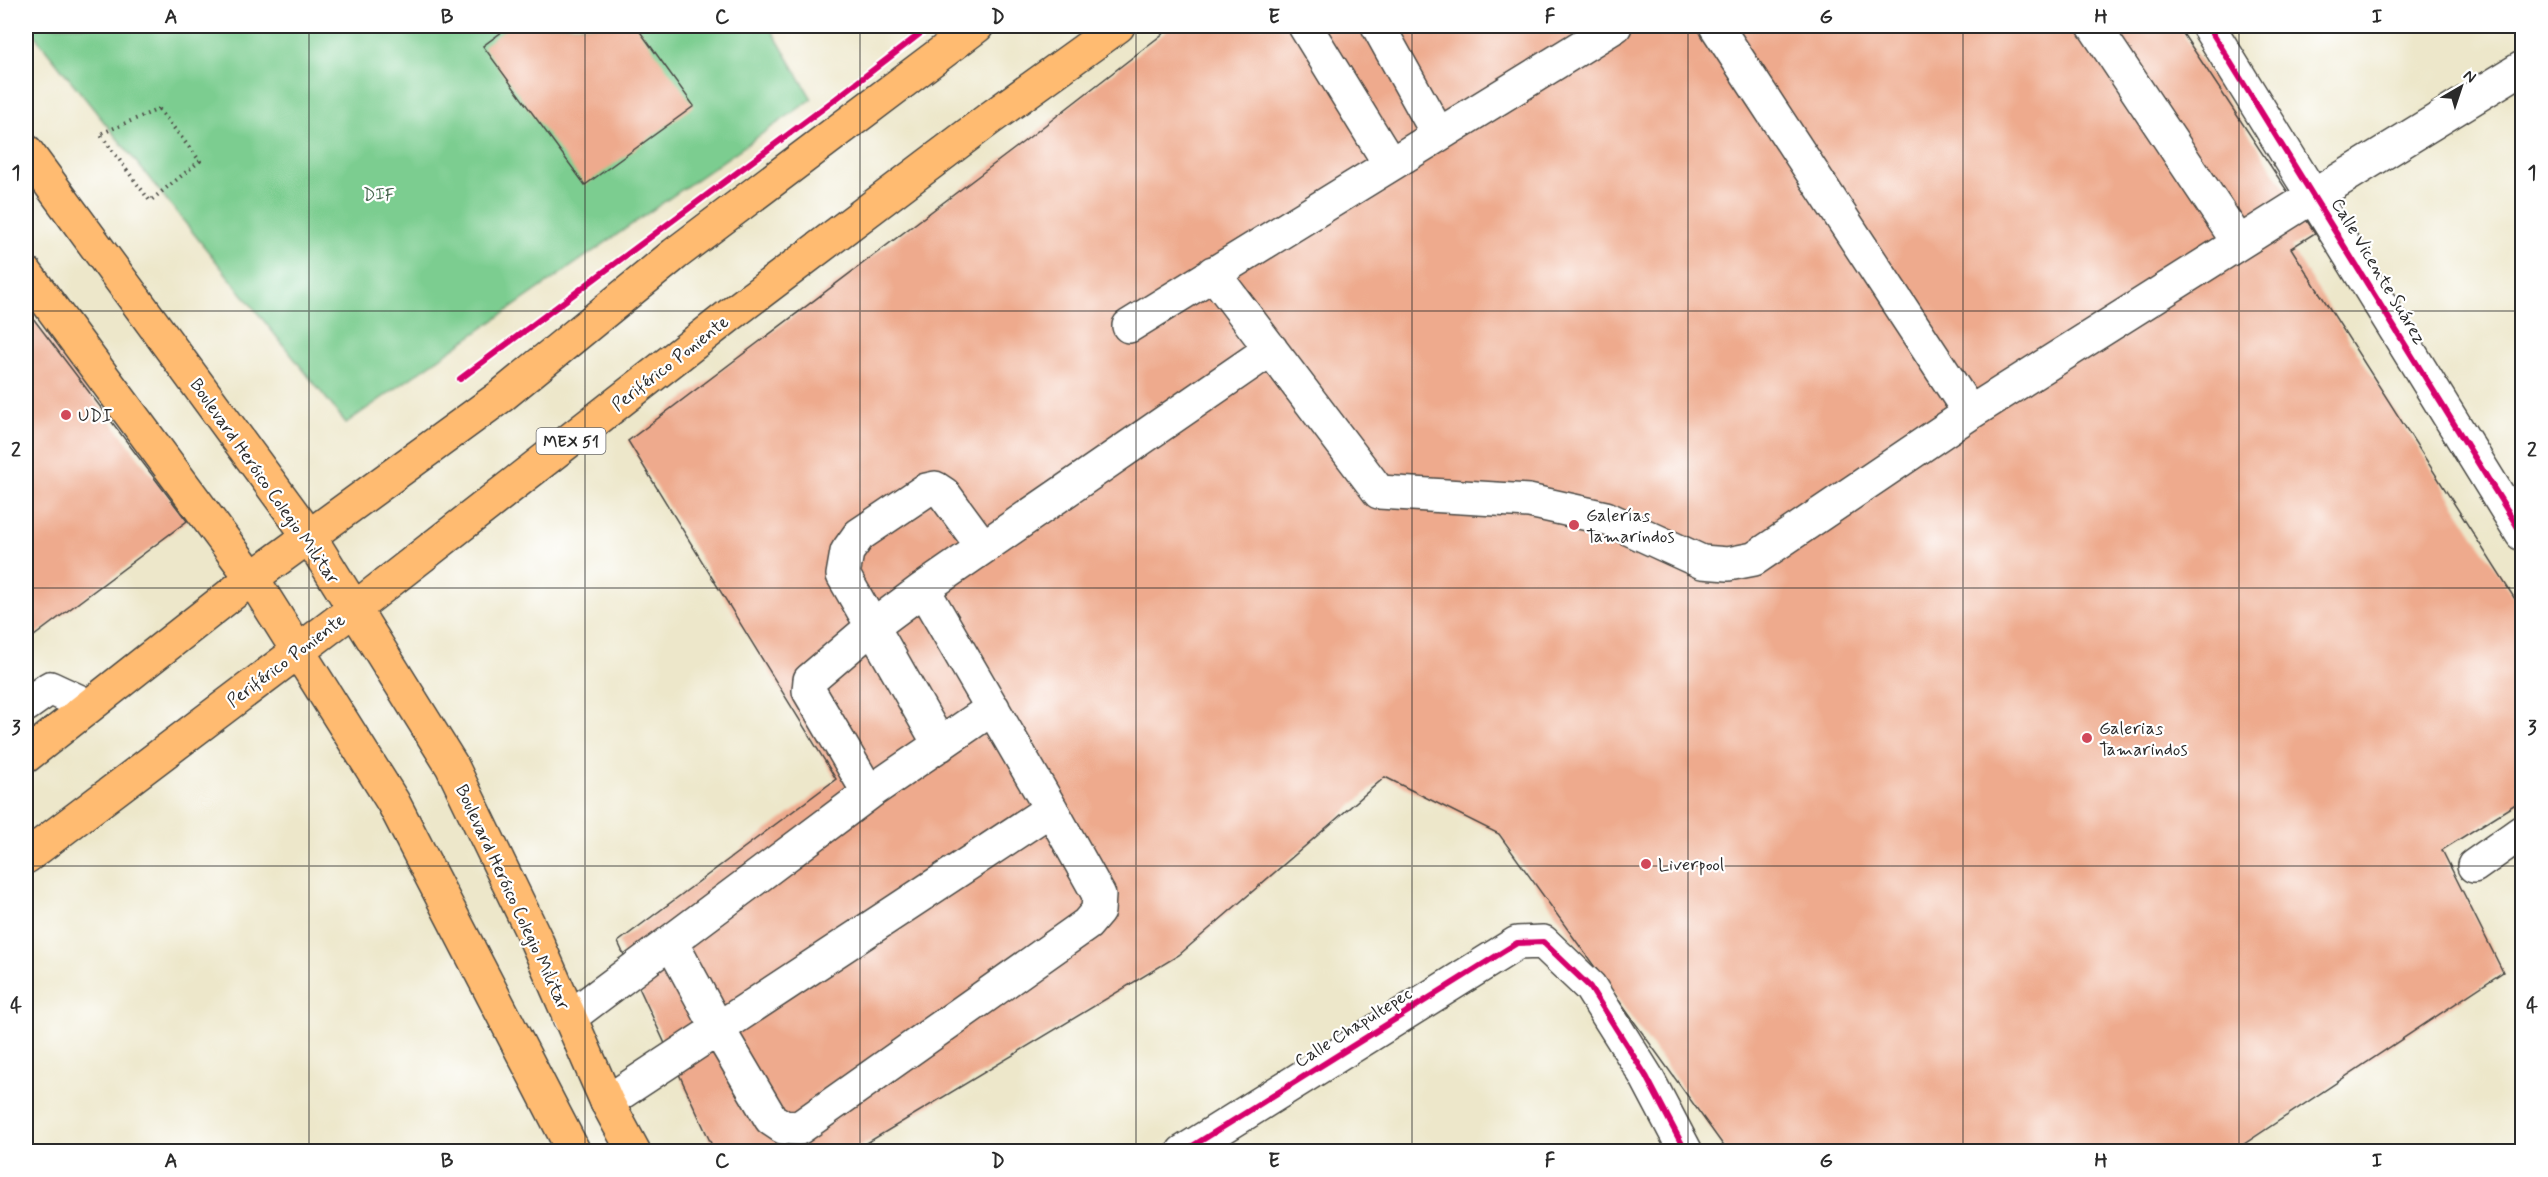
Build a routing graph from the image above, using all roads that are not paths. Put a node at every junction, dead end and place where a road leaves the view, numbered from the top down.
1 (977, 26) edge
2 (1118, 26) edge
3 (1305, 26) edge
4 (1378, 26) edge
5 (1615, 26) edge
6 (1716, 26) edge
7 (2094, 26) edge
8 (2208, 26) edge
9 (2523, 68) edge
10 (1438, 134) junction
11 (26, 151) edge
12 (1390, 164) junction
13 (2315, 195) junction
14 (2239, 243) junction
15 (26, 273) edge
16 (1213, 273) junction
17 (1129, 326) dead end
18 (1271, 349) junction
19 (1970, 413) junction
20 (2523, 534) edge
21 (309, 536) junction
22 (983, 547) junction
23 (252, 578) junction
24 (924, 589) junction
25 (354, 609) junction
26 (872, 627) junction
27 (298, 651) junction
28 (26, 705) edge
29 (89, 706) junction
30 (993, 708) junction
31 (940, 745) junction
32 (26, 756) edge
33 (869, 793) junction
34 (1052, 809) junction
35 (2523, 832) edge
36 (26, 857) edge
37 (2474, 866) dead end
38 (671, 942) junction
39 (569, 1018) junction
40 (718, 1029) junction
41 (608, 1102) junction
42 (574, 1152) edge
43 (634, 1152) edge
44 (1183, 1152) edge
45 (1686, 1152) edge

1 - 21 main road
2 - 25 main road, Periférico Poniente / MEX 51
3 - 12 street
4 - 10 street
5 - 10 street
6 - 19 street
7 - 14 street
8 - 13 street, Calle Vicente Suárez
9 - 13 street
10 - 12 street
11 - 21 main road, Boulevard Heróico Colegio Militar
12 - 16 street
13 - 14 street
13 - 20 street, Calle Vicente Suárez
14 - 19 street
15 - 23 main road
16 - 17 street
16 - 18 street
18 - 19 street
18 - 22 street
21 - 23 main road
21 - 25 main road, Boulevard Heróico Colegio Militar
22 - 24 street
22 - 26 street
23 - 27 main road
23 - 29 main road
24 - 26 street
24 - 30 street
25 - 27 main road, Periférico Poniente / MEX 51
25 - 39 main road, Boulevard Heróico Colegio Militar
26 - 31 street
26 - 33 street
27 - 36 main road, Periférico Poniente / MEX 51
27 - 42 main road
28 - 29 street
29 - 32 main road
30 - 31 street
30 - 34 street
31 - 33 street
33 - 38 street
34 - 40 street
34 - 40 street
35 - 37 street
38 - 39 street
38 - 40 street
39 - 41 main road, Boulevard Heróico Colegio Militar
40 - 41 street
41 - 43 main road, Boulevard Heróico Colegio Militar
44 - 45 street, Calle Chapultepec

